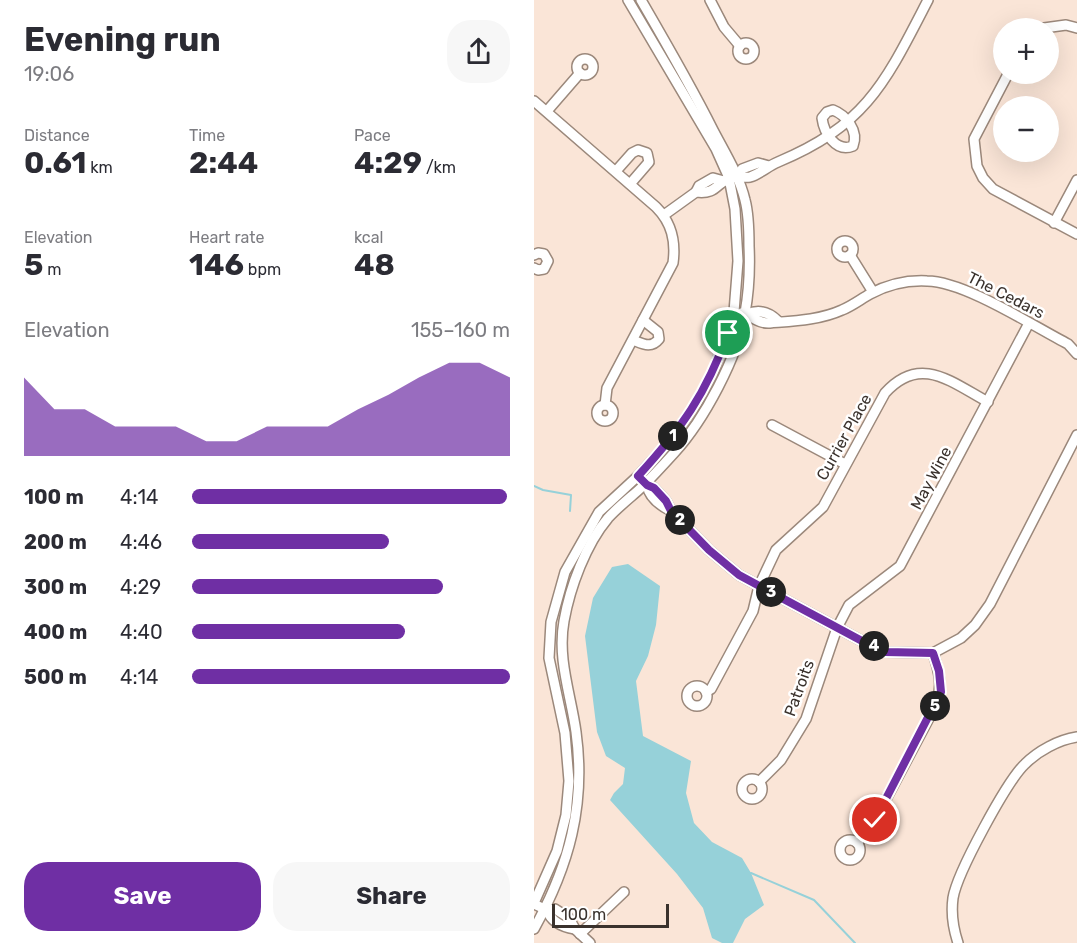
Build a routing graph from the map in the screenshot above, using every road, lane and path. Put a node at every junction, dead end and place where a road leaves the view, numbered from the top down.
1 (628, 0) edge
2 (641, 0) edge
3 (710, 0) edge
4 (928, 0) edge
5 (1059, 25) edge
6 (1077, 28) edge
7 (740, 46) dead end
8 (580, 73) dead end
9 (1003, 84) edge
10 (534, 101) edge
11 (547, 111) junction
12 (847, 122) junction
13 (829, 136) junction
14 (616, 171) junction
15 (732, 178) junction
16 (1077, 180) edge
17 (630, 184) junction
18 (664, 215) junction
19 (1054, 222) junction
20 (1077, 234) edge
21 (534, 255) edge
22 (850, 255) dead end
23 (534, 268) edge
24 (873, 292) junction
25 (734, 312) junction
26 (746, 314) junction
27 (643, 320) junction
28 (1029, 323) junction
29 (633, 340) junction
30 (1077, 354) edge
31 (988, 402) junction
32 (605, 405) dead end
33 (772, 425) dead end
34 (1077, 435) edge
35 (845, 465) junction
36 (638, 476) junction
37 (646, 484) junction
38 (759, 586) junction
39 (837, 628) junction
40 (933, 653) junction
41 (706, 692) dead end
42 (1077, 737) edge
43 (759, 783) dead end
44 (856, 843) dead end
45 (624, 892) dead end
46 (534, 903) edge
47 (546, 910) junction
48 (534, 929) edge
49 (578, 931) junction
50 (590, 943) edge
51 (958, 943) edge

1 - 15 street
2 - 15 street
3 - 7 street
4 - 12 street
5 - 6 street
8 - 11 street
9 - 19 street
10 - 11 street
11 - 14 street
12 - 13 street
12 - 13 street
12 - 13 street
13 - 15 street
14 - 17 street
14 - 17 street
15 - 18 street
15 - 25 street
15 - 26 street
16 - 19 street
17 - 18 street
18 - 27 street
19 - 20 street
21 - 23 street
22 - 24 street
24 - 26 street, The Cedars
24 - 28 street, The Cedars
25 - 26 street, The Cedars
25 - 36 street
26 - 37 street
27 - 29 street
27 - 29 street
28 - 30 street, The Cedars
28 - 31 street, May Wine
29 - 32 street
31 - 35 street, Currier Place
31 - 39 street, May Wine
33 - 35 street
34 - 40 street
35 - 38 street, Currier Place
36 - 37 street
36 - 46 street
37 - 38 street
37 - 47 street
38 - 39 street
38 - 41 street, Currier Place
39 - 40 street
39 - 43 street, Patroits
40 - 44 street
42 - 51 street
45 - 49 street
46 - 47 street
47 - 48 street
47 - 49 street
49 - 50 street

